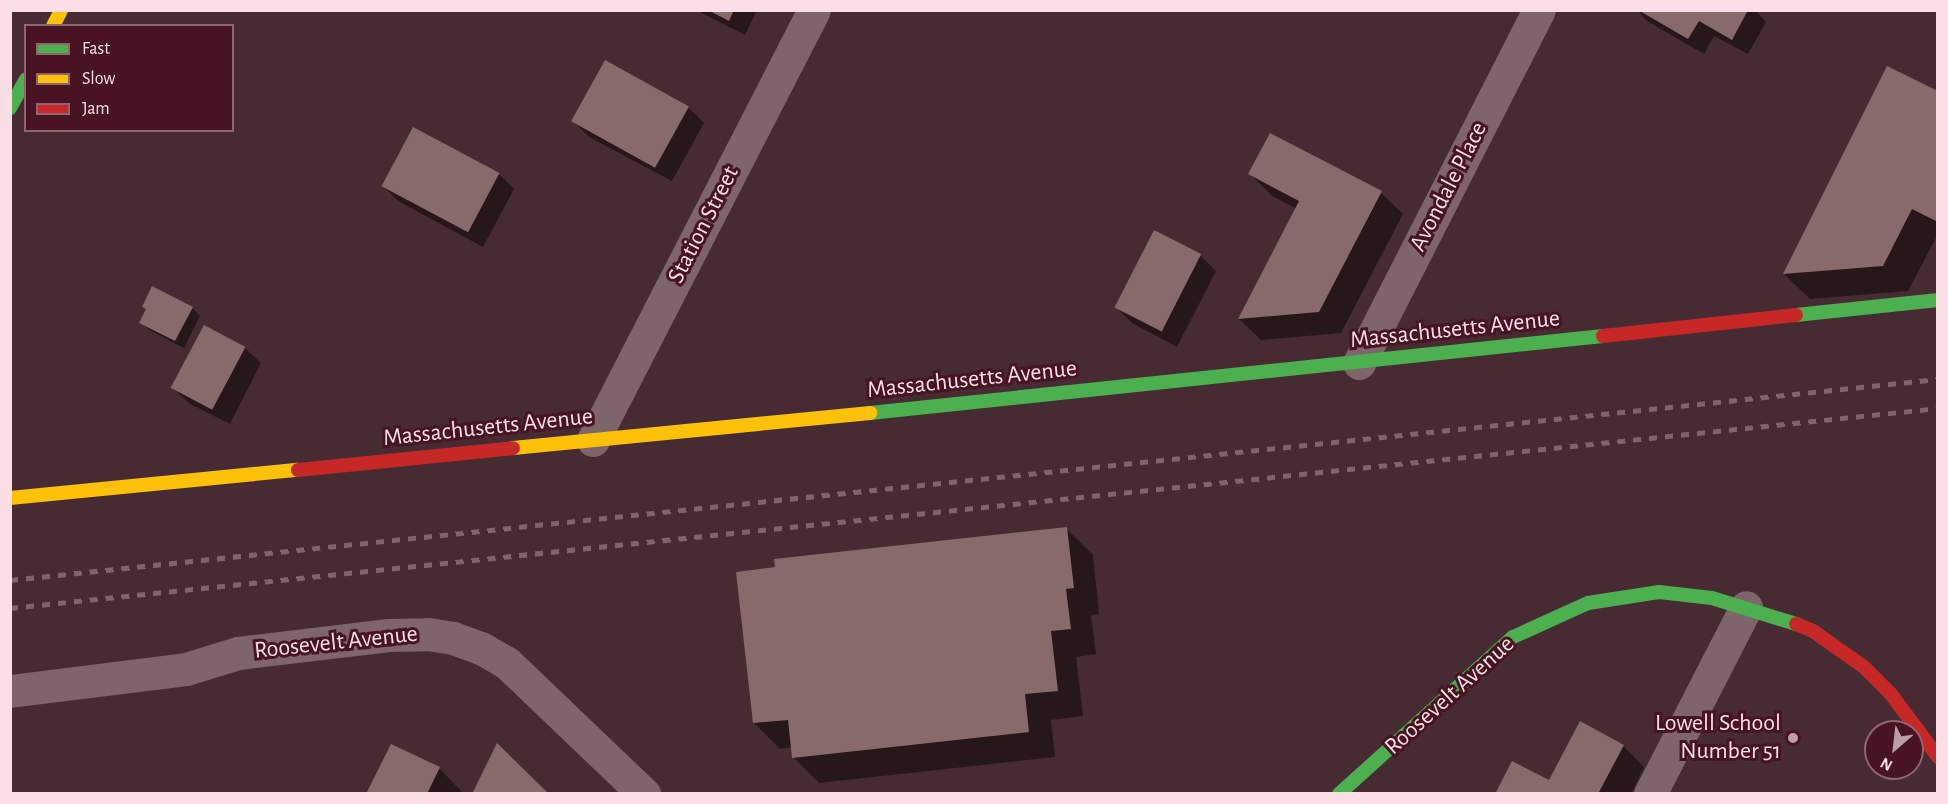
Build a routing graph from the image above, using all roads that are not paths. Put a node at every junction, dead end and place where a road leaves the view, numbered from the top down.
1 (61, 10) edge
2 (814, 10) edge
3 (1539, 10) edge
4 (54, 24) edge
5 (24, 83) edge
6 (10, 108) edge
7 (1938, 300) edge
8 (1359, 363) junction
9 (593, 440) junction
10 (10, 498) edge
11 (1746, 607) junction
12 (10, 691) edge
13 (1938, 757) edge
14 (644, 794) edge
15 (1339, 794) edge
16 (1650, 794) edge

1 - 4 street
2 - 9 street, Station Street
3 - 8 street, Avondale Place
5 - 6 street
7 - 8 street, Massachusetts Avenue
8 - 9 street, Massachusetts Avenue
9 - 10 street, Massachusetts Avenue
11 - 13 street, Roosevelt Avenue
11 - 15 street, Roosevelt Avenue
11 - 16 street
12 - 14 street, Roosevelt Avenue

